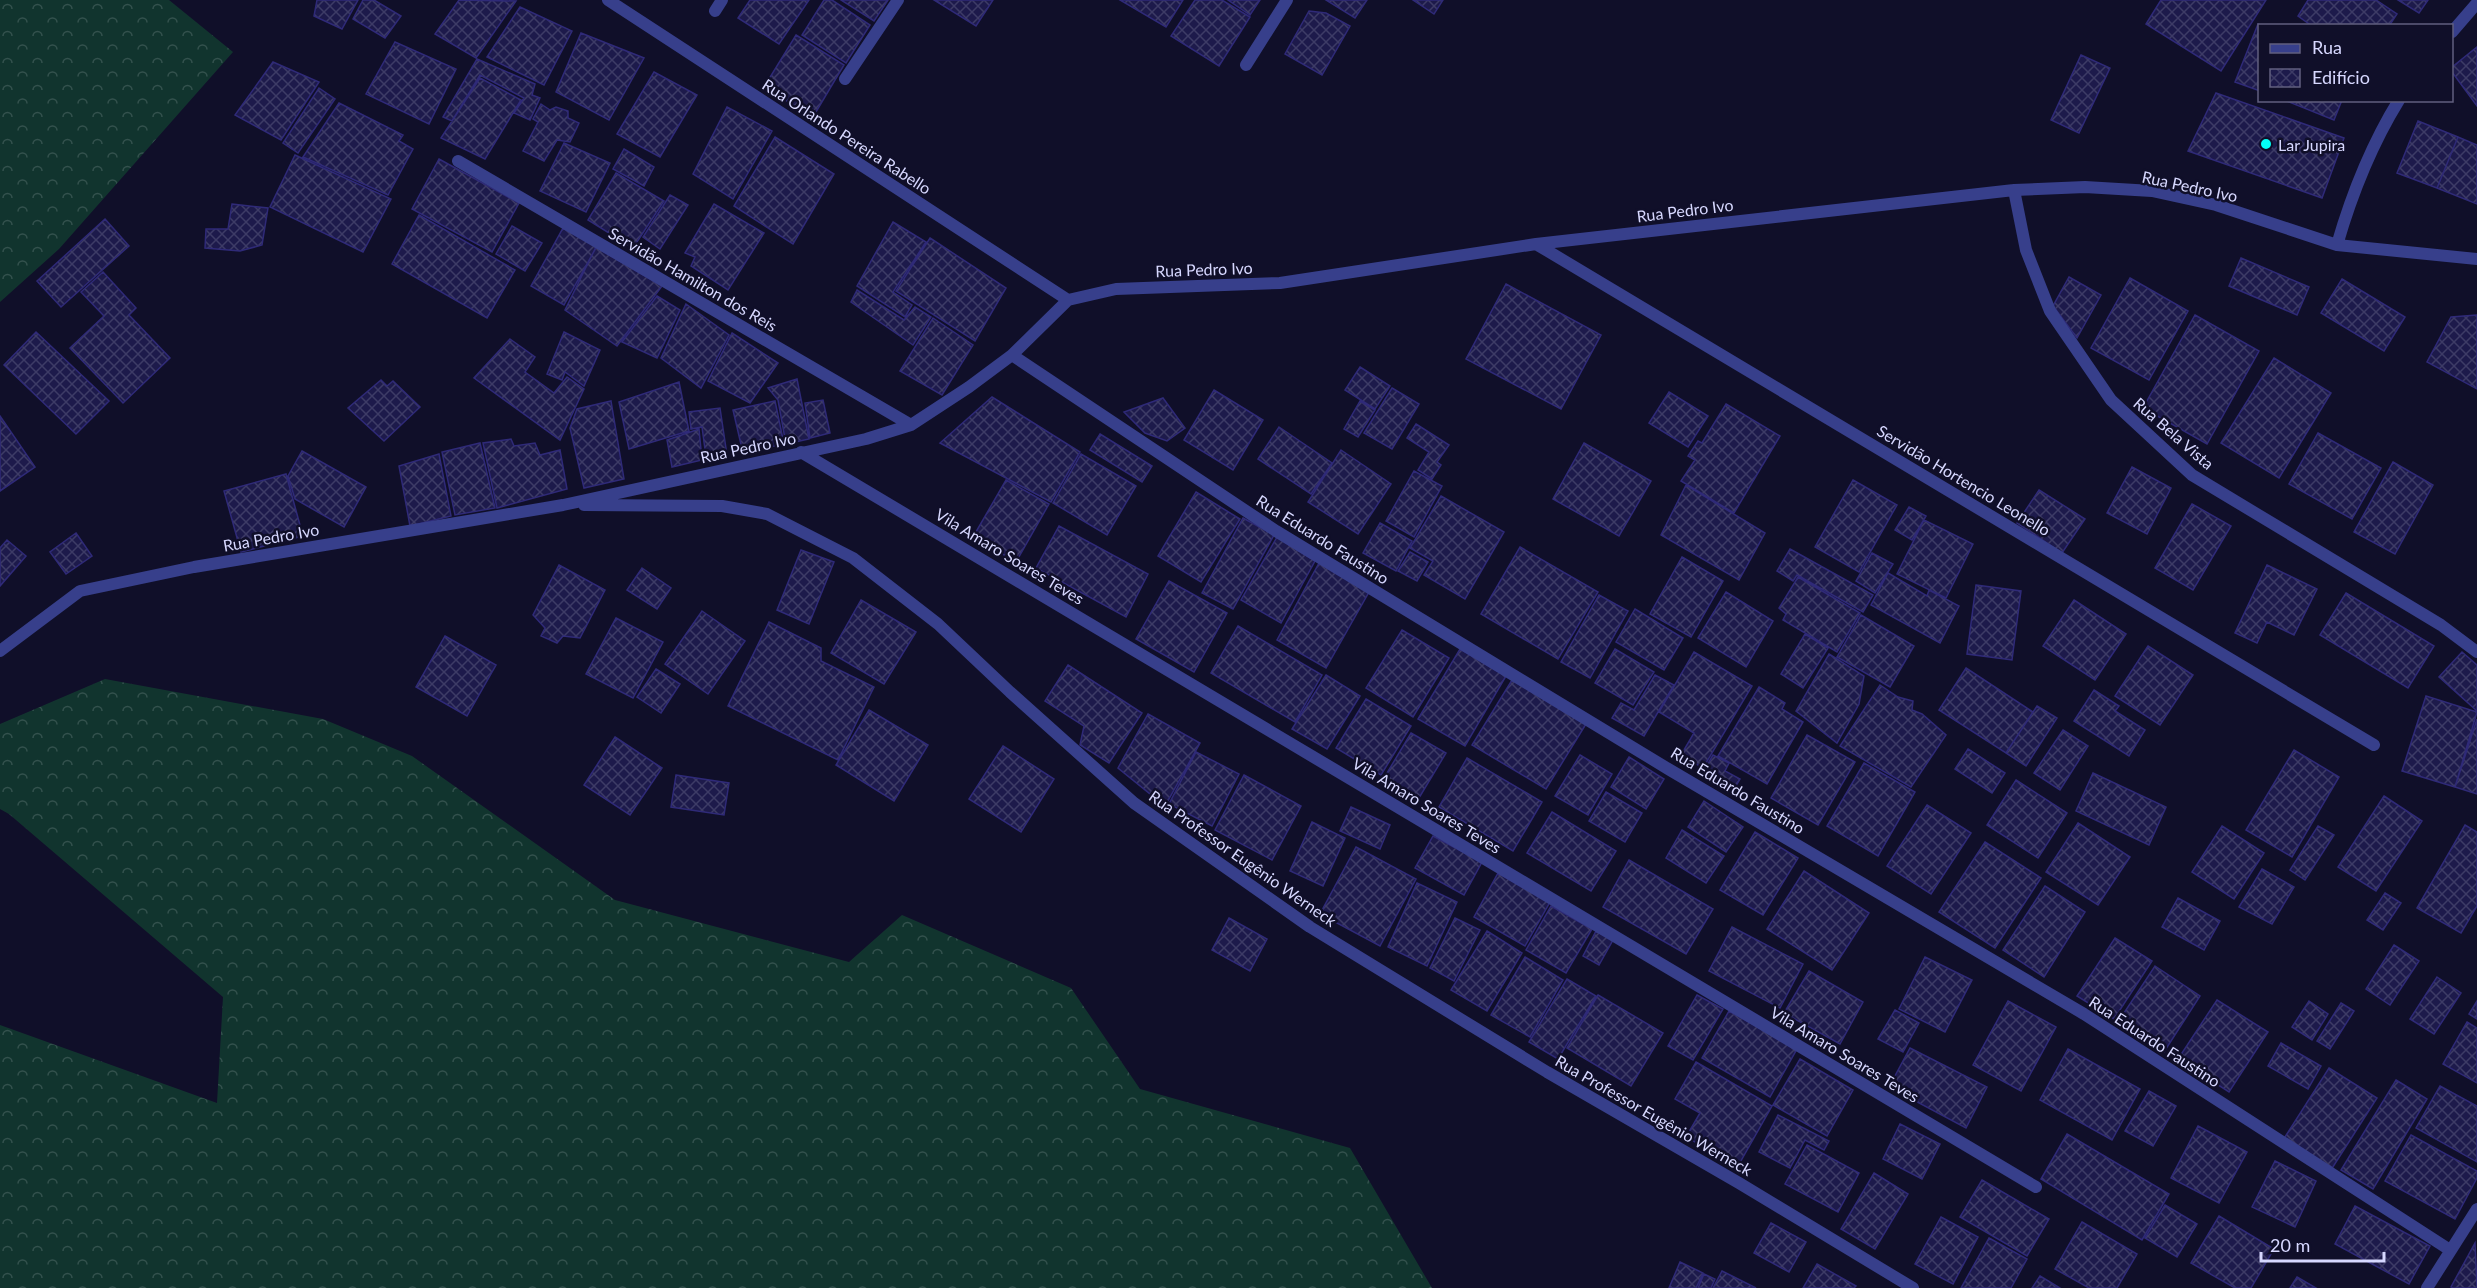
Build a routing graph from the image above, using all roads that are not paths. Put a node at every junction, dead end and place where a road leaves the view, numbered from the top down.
1 (608, 0) edge
2 (898, 0) edge
3 (1287, 0) edge
4 (2477, 3) edge
5 (2453, 30) edge
6 (1246, 65) dead end
7 (845, 79) dead end
8 (2398, 102) edge
9 (458, 161) dead end
10 (2014, 190) junction
11 (1536, 244) junction
12 (2337, 245) junction
13 (2477, 259) edge
14 (1068, 300) junction
15 (1012, 355) junction
16 (911, 425) junction
17 (801, 452) junction
18 (563, 505) junction
19 (0, 651) edge
20 (2477, 652) edge
21 (2374, 745) dead end
22 (2036, 1187) dead end
23 (2477, 1209) edge
24 (2450, 1250) junction
25 (1912, 1288) edge
26 (2427, 1288) edge

1 - 14 street, Rua Orlando Pereira Rabello
2 - 7 street
3 - 6 street
4 - 5 street
8 - 12 street
9 - 16 street, Servidão Hamilton dos Reis
10 - 11 street, Rua Pedro Ivo
10 - 12 street, Rua Pedro Ivo
10 - 20 street, Rua Bela Vista
11 - 14 street, Rua Pedro Ivo
11 - 21 street, Servidão Hortencio Leonello
12 - 13 street, Rua Pedro Ivo
14 - 15 street, Rua Pedro Ivo
15 - 16 street, Rua Pedro Ivo
15 - 24 street, Rua Eduardo Faustino
16 - 17 street, Rua Pedro Ivo
17 - 18 street, Rua Pedro Ivo
17 - 22 street, Vila Amaro Soares Teves
18 - 19 street, Rua Pedro Ivo
18 - 25 street, Rua Professor Eugênio Werneck
23 - 24 street
24 - 26 street

